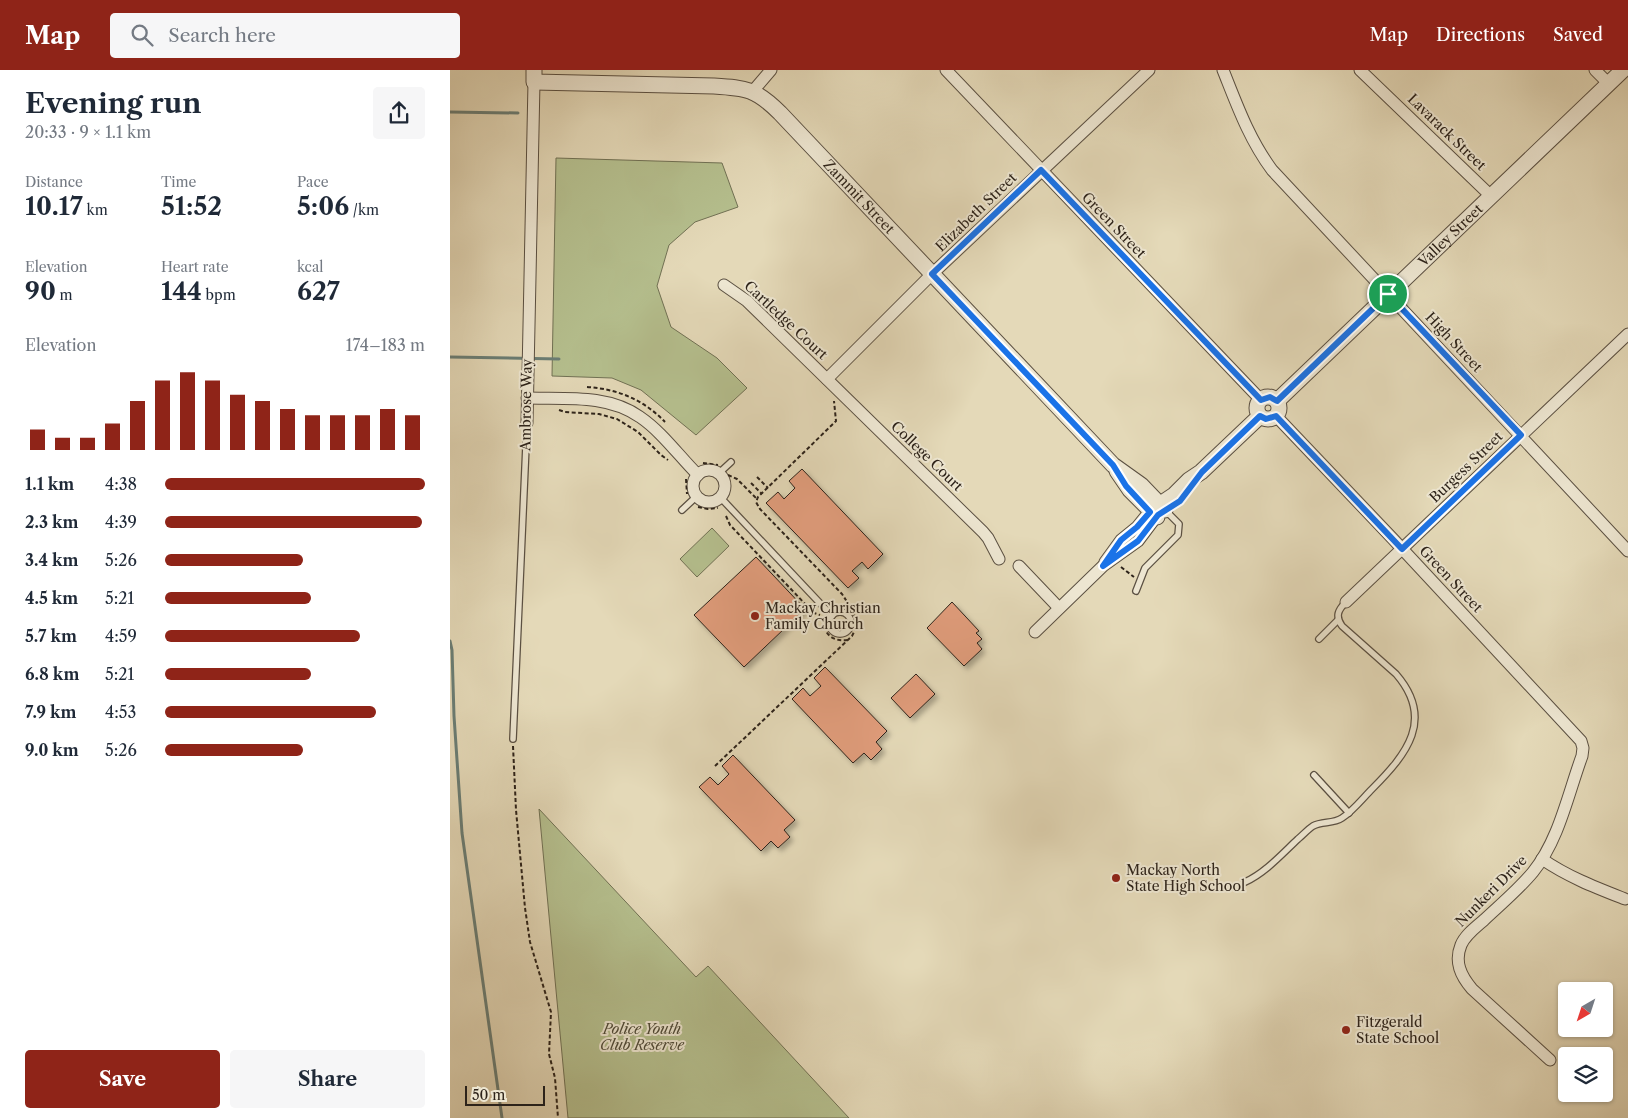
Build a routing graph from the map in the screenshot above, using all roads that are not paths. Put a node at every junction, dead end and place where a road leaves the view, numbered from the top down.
1 (772, 70) edge
2 (946, 70) edge
3 (1149, 70) edge
4 (1223, 70) edge
5 (1360, 70) edge
6 (1595, 70) edge
7 (1623, 70) edge
8 (534, 76) edge
9 (1609, 84) junction
10 (753, 91) junction
11 (1041, 170) junction
12 (1492, 196) junction
13 (932, 274) junction
14 (724, 285) dead end
15 (1388, 294) junction
16 (1628, 334) edge
17 (826, 379) junction
18 (528, 398) junction
19 (1261, 400) junction
20 (1277, 401) junction
21 (1260, 416) junction
22 (1276, 416) junction
23 (527, 423) joint
24 (1521, 435) junction
25 (731, 462) dead end
26 (718, 474) junction
27 (698, 475) junction
28 (694, 499) junction
29 (720, 503) junction
30 (682, 510) dead end
31 (1158, 511) junction
32 (1402, 549) junction
33 (1628, 551) edge
34 (999, 559) dead end
35 (1019, 566) dead end
36 (1136, 591) dead end
37 (1346, 602) joint
38 (1059, 608) junction
39 (832, 616) dead end
40 (1338, 620) junction
41 (1035, 632) dead end
42 (1318, 639) dead end
43 (513, 739) road end
44 (1581, 741) joint
45 (1314, 775) dead end
46 (1349, 812) junction
47 (1542, 859) junction
48 (1244, 882) dead end
49 (1626, 899) dead end
50 (1550, 1060) dead end

1 - 10 street
2 - 11 street, Green Street
3 - 11 street, Elizabeth Street
4 - 15 street, High Street
5 - 12 street, Lavarack Street
6 - 9 street
7 - 9 street, Valley Street
8 - 10 street, Zammit Street
8 - 18 street, Ambrose Way
9 - 12 street, Valley Street
10 - 13 street, Zammit Street
11 - 13 street, Elizabeth Street
11 - 19 street, Green Street
12 - 15 street, Valley Street
13 - 17 street, Elizabeth Street
13 - 31 street, Zammit Street
14 - 17 street, Cartledge Court
15 - 20 street, Valley Street
15 - 24 street, High Street
16 - 24 street, Burgess Street
17 - 34 street, College Court
18 - 23 street, Ambrose Way
18 - 27 street
19 - 20 street
19 - 21 street
20 - 22 street
21 - 22 street
21 - 31 street
22 - 32 street, Green Street
23 - 43 lane, Ambrose Way
24 - 32 street, Burgess Street
24 - 33 street, High Street
25 - 26 lane
26 - 27 street
26 - 29 street
27 - 28 street
28 - 29 street
28 - 30 lane
29 - 39 lane
31 - 36 lane
31 - 38 street
32 - 37 street, Burgess Street
32 - 44 street, Green Street
35 - 38 street
37 - 40 lane
38 - 41 street
40 - 42 lane
40 - 46 lane
44 - 47 street, Nunkeri Drive
45 - 46 lane
46 - 48 lane
47 - 49 street
47 - 50 street, Nunkeri Drive

